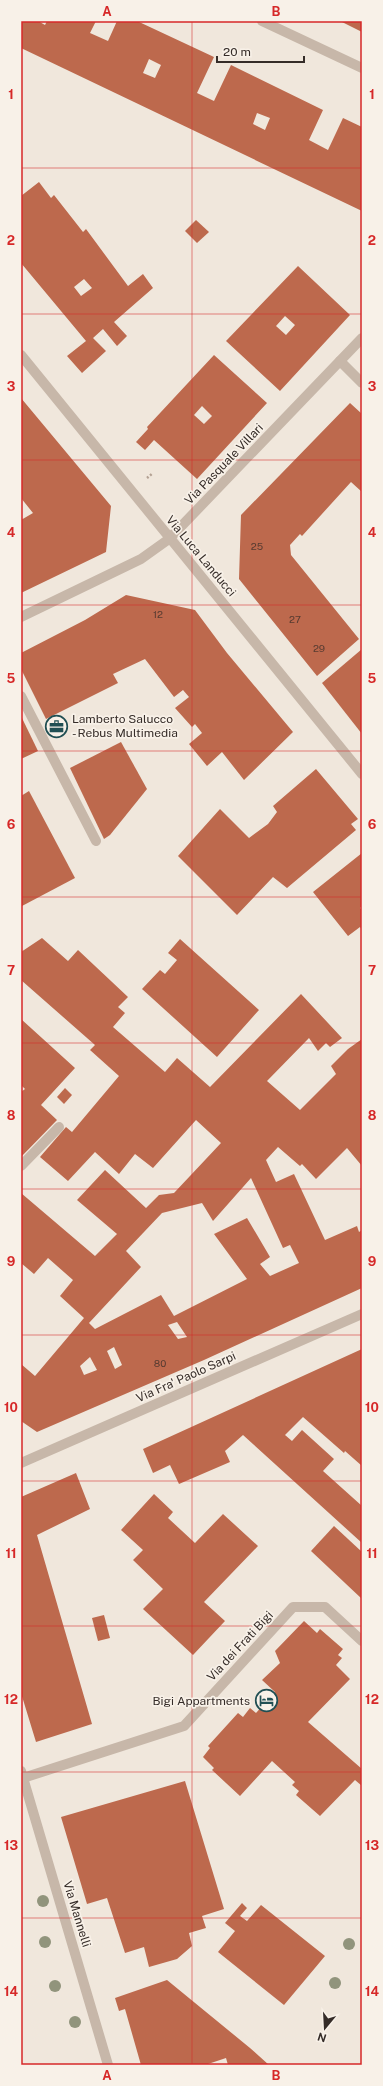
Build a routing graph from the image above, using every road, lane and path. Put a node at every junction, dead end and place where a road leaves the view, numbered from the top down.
1 (262, 21) edge
2 (362, 68) edge
3 (362, 338) edge
4 (21, 355) edge
5 (340, 361) junction
6 (362, 383) edge
7 (169, 539) junction
8 (21, 616) edge
9 (21, 696) edge
10 (362, 774) edge
11 (96, 841) dead end
12 (59, 1127) dead end
13 (21, 1166) edge
14 (362, 1314) edge
15 (21, 1463) edge
16 (362, 1641) edge
17 (22, 1774) edge
18 (108, 2065) edge

1 - 2 street
3 - 5 street, Via Pasquale Villari
4 - 7 street, Via Luca Landucci
5 - 6 street
5 - 7 street, Via Pasquale Villari
7 - 8 street, Via Pasquale Villari
7 - 10 street, Via Luca Landucci
9 - 11 street
12 - 13 street
14 - 15 street, Via Fra' Paolo Sarpi
16 - 17 street, Via dei Frati Bigi
17 - 18 street, Via Mannelli

